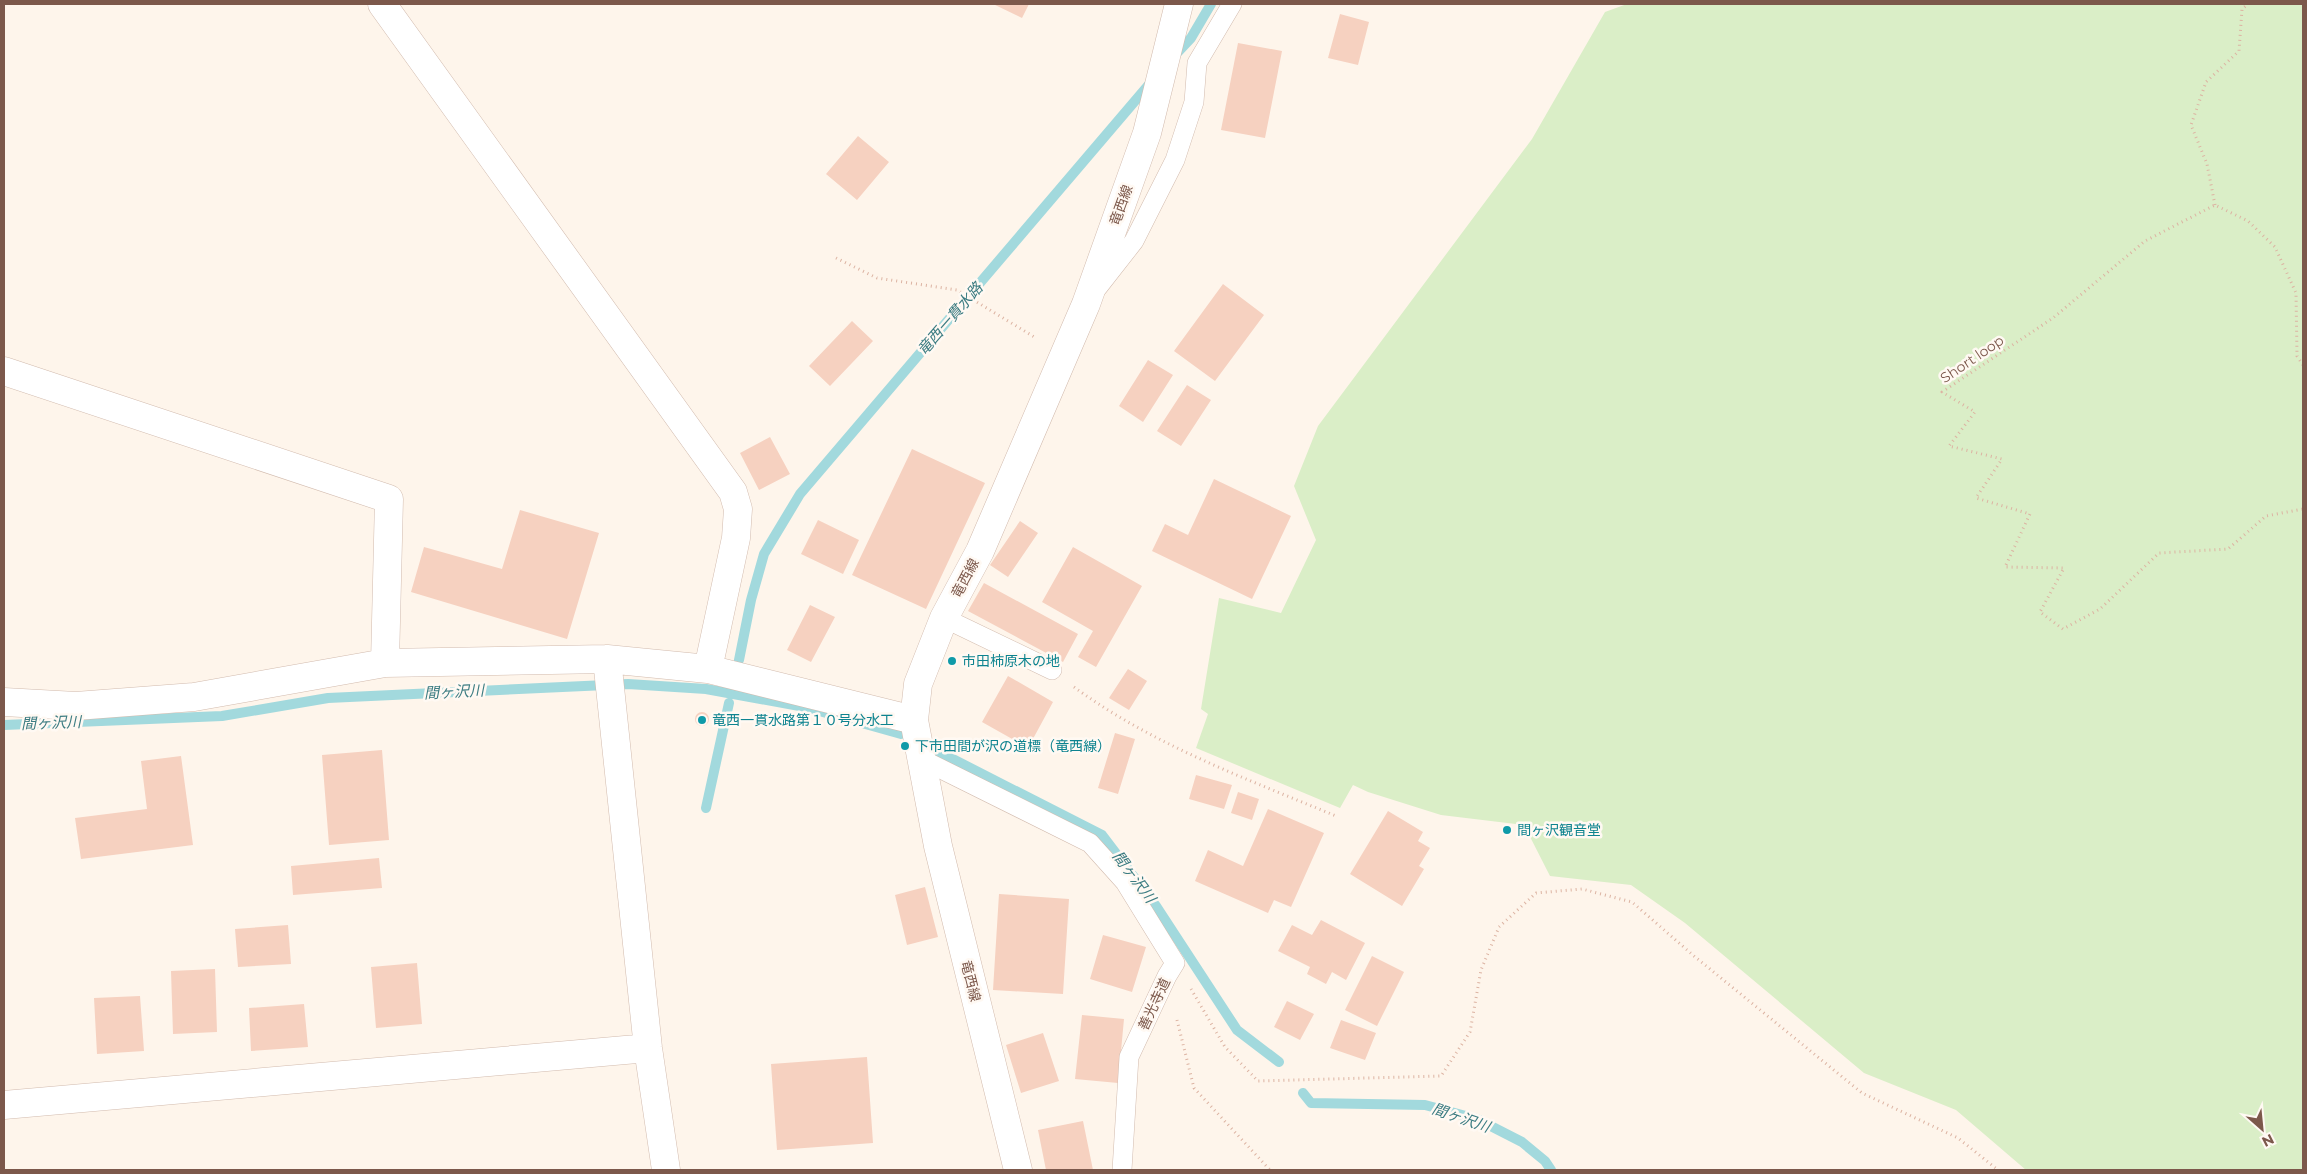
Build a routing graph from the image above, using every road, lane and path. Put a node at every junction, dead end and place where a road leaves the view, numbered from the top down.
1 (382, 4) edge
2 (1179, 4) edge
3 (1232, 4) edge
4 (2248, 4) edge
5 (2215, 205) junction
6 (836, 258) dead end
7 (1086, 304) junction
8 (1065, 355) junction
9 (2303, 365) edge
10 (4, 371) edge
11 (2303, 510) edge
12 (944, 618) junction
13 (607, 659) junction
14 (385, 663) junction
15 (708, 669) junction
16 (1052, 670) joint
17 (4, 702) edge
18 (914, 720) junction
19 (921, 759) junction
20 (1336, 816) dead end
21 (1175, 963) junction
22 (1175, 1011) dead end
23 (648, 1048) junction
24 (4, 1105) edge
25 (666, 1170) edge
26 (1018, 1170) edge
27 (1122, 1170) edge
28 (1270, 1170) edge
29 (1998, 1170) edge

1 - 15 street
2 - 7 street, 竜西線
3 - 7 lane
4 - 5 path
5 - 9 path
5 - 11 path, Short loop
6 - 8 path
7 - 8 street, 竜西線
8 - 12 street, 竜西線
10 - 14 street
12 - 16 lane
12 - 18 street, 竜西線
13 - 14 street
13 - 15 street
13 - 23 street
14 - 17 street
15 - 18 street
16 - 20 path
18 - 19 street, 竜西線
19 - 21 lane, 善光寺道
19 - 26 street, 竜西線
21 - 27 lane, 善光寺道
21 - 29 path
22 - 28 path
23 - 24 street
23 - 25 street

